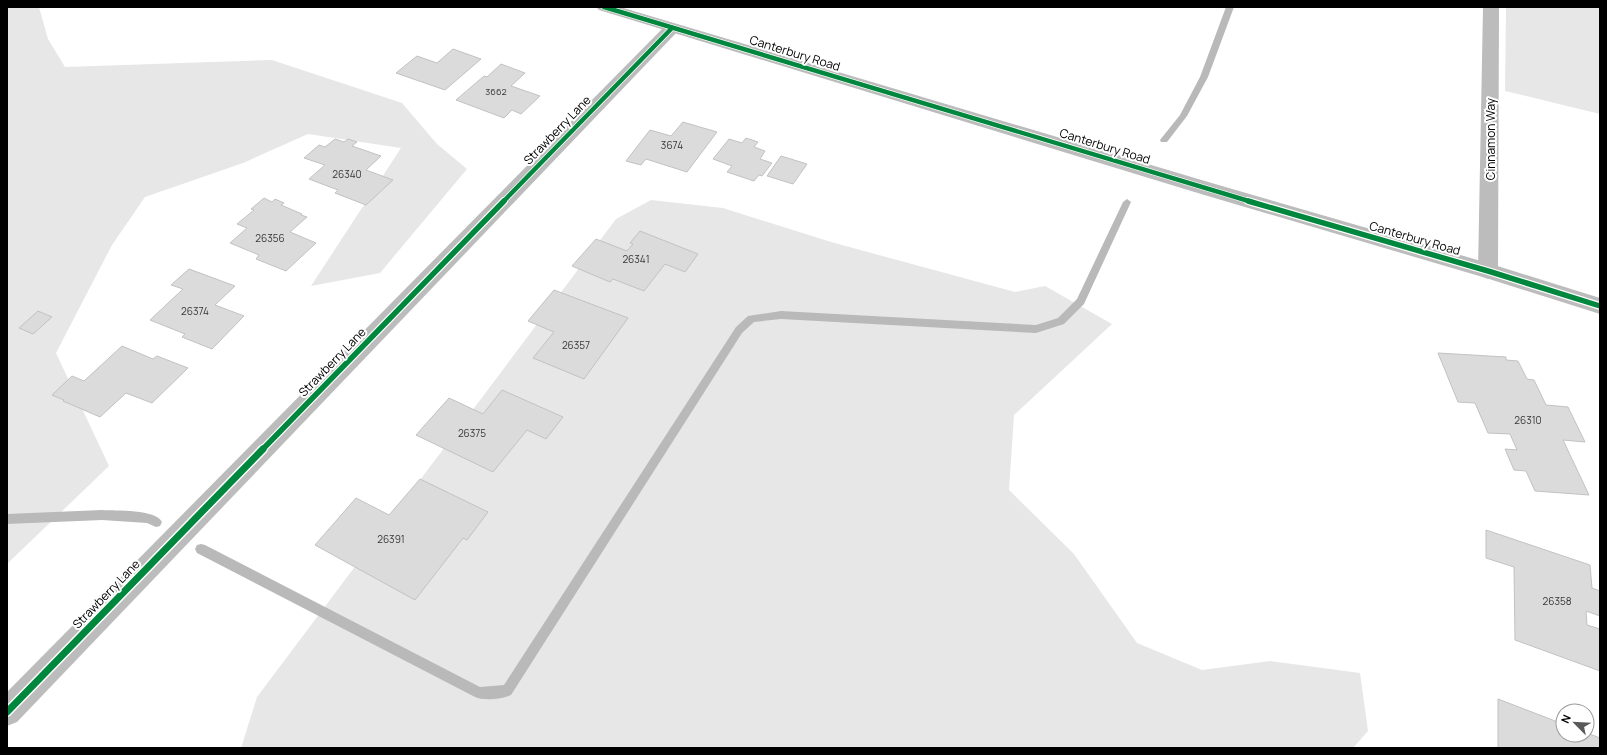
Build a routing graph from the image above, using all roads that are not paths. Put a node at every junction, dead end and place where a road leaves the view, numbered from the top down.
1 (604, 7) edge
2 (1491, 7) edge
3 (672, 28) junction
4 (1488, 271) junction
5 (1600, 306) edge
6 (7, 712) edge

1 - 3 street, Canterbury Road
2 - 4 street, Cinnamon Way
3 - 4 street, Canterbury Road
3 - 6 street, Strawberry Lane
4 - 5 street, Canterbury Road

